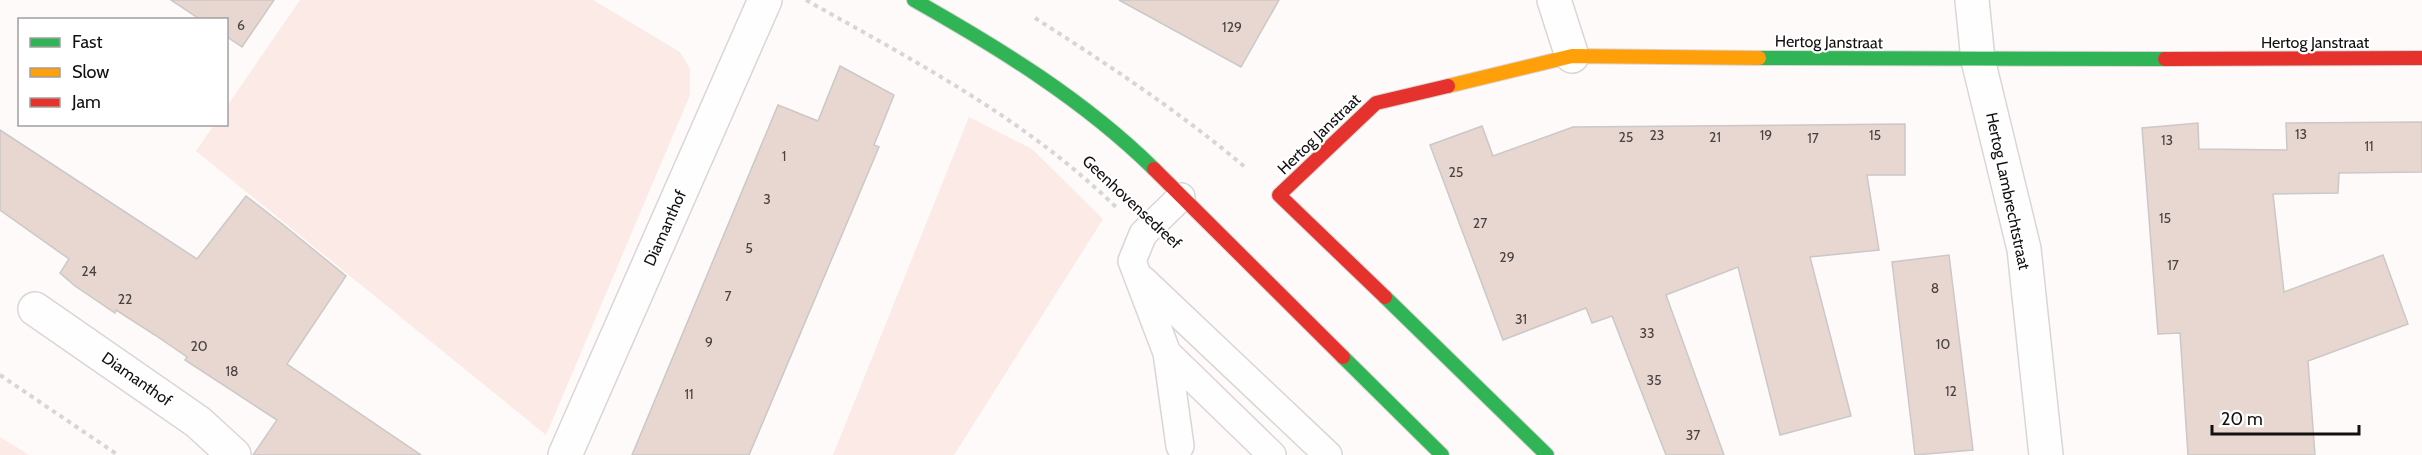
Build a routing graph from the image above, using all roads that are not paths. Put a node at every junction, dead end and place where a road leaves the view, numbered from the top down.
1 (765, 0) edge
2 (914, 0) edge
3 (1554, 0) edge
4 (1972, 0) edge
5 (1572, 56) junction
6 (2422, 58) edge
7 (1978, 60) junction
8 (1181, 197) junction
9 (1138, 275) junction
10 (35, 309) dead end
11 (1167, 353) junction
12 (1180, 446) dead end
13 (234, 455) edge
14 (565, 455) edge
15 (1272, 455) edge
16 (1328, 455) edge
17 (1442, 455) edge
18 (1547, 455) edge
19 (2046, 455) edge

1 - 14 street, Diamanthof
2 - 8 street
3 - 5 street
4 - 7 street, Hertog Lambrechtstraat
5 - 7 street, Hertog Janstraat
5 - 18 street, Hertog Janstraat
6 - 7 street, Hertog Janstraat
7 - 19 street, Hertog Lambrechtstraat
8 - 9 lane
8 - 17 street
9 - 11 lane
9 - 16 lane
10 - 13 street, Diamanthof
11 - 12 lane
11 - 15 lane

